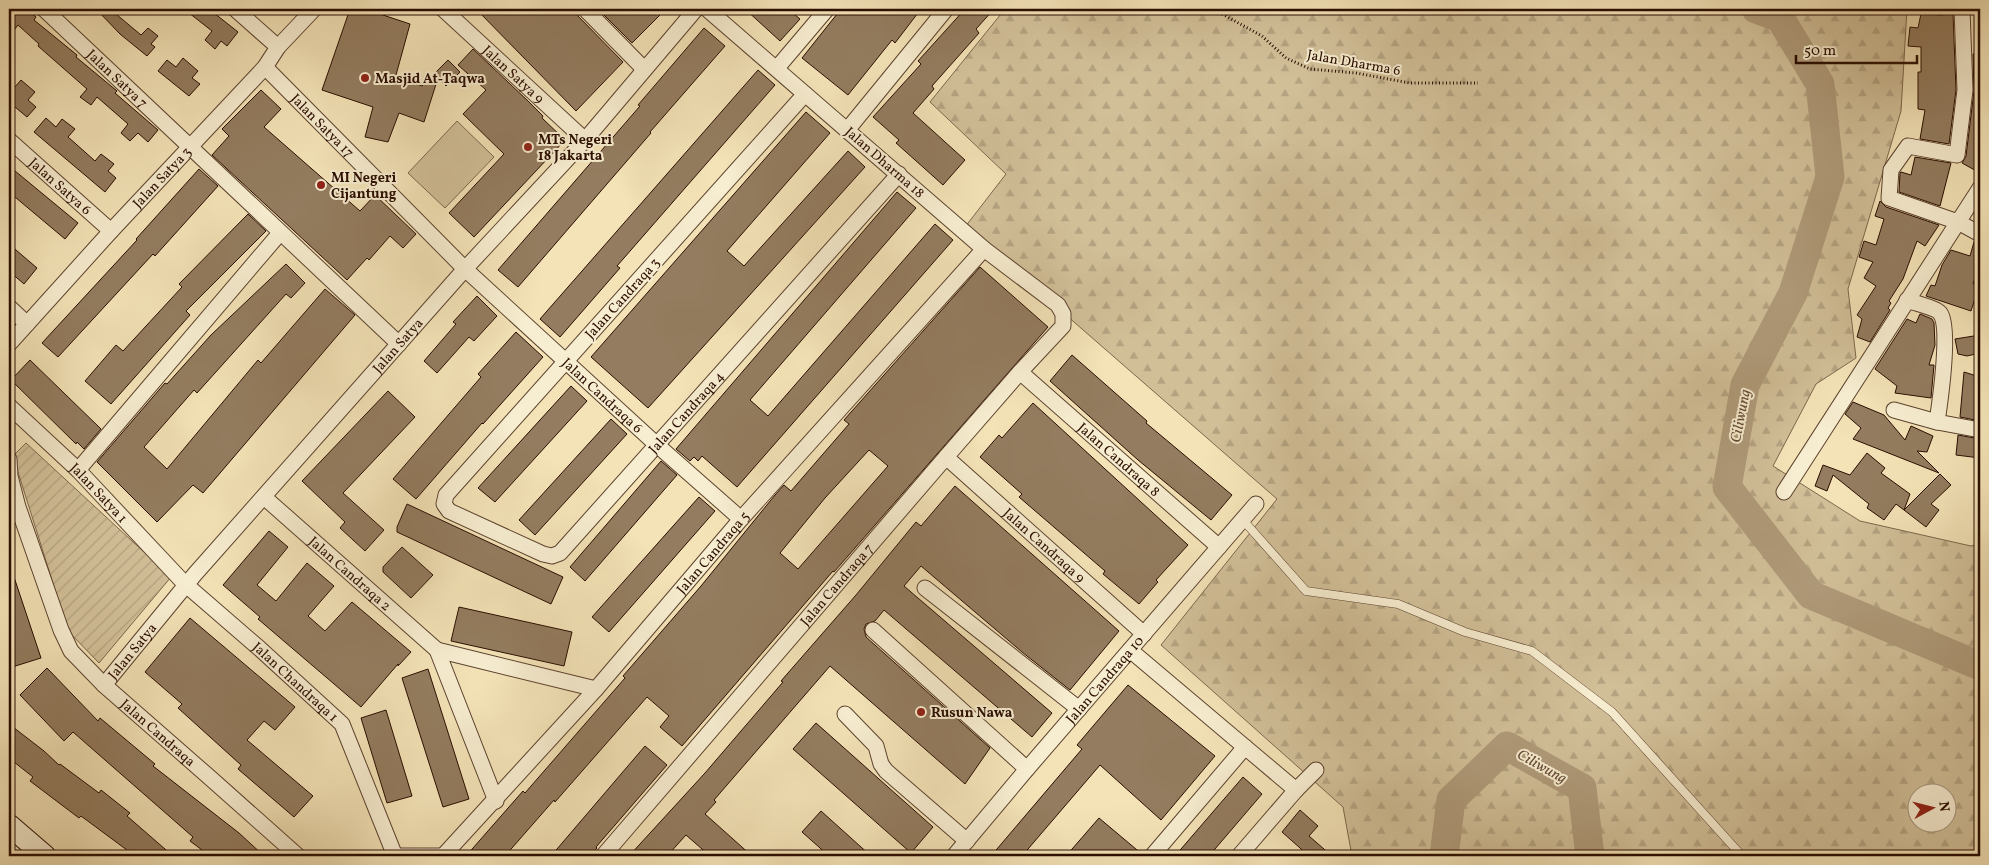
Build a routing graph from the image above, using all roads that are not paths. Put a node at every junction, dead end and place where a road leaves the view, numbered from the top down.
1 (44, 9) edge
2 (235, 9) edge
3 (314, 9) edge
4 (442, 9) edge
5 (585, 9) edge
6 (696, 9) edge
7 (707, 9) edge
8 (827, 9) edge
9 (946, 9) edge
10 (1962, 9) edge
11 (278, 47) junction
12 (265, 67) junction
13 (777, 68) junction
14 (644, 70) junction
15 (806, 94) junction
16 (848, 129) junction
17 (9, 140) edge
18 (584, 140) junction
19 (191, 147) junction
20 (899, 174) junction
21 (1980, 188) edge
22 (1958, 222) junction
23 (111, 231) junction
24 (280, 233) junction
25 (1980, 234) edge
26 (984, 249) junction
27 (465, 270) junction
28 (1907, 300) junction
29 (9, 307) edge
30 (1064, 314) joint
31 (27, 324) junction
32 (9, 344) edge
33 (399, 344) junction
34 (565, 362) junction
35 (1020, 372) junction
36 (9, 406) edge
37 (1894, 410) dead end
38 (1938, 422) junction
39 (1980, 430) edge
40 (657, 445) junction
41 (946, 457) junction
42 (9, 459) edge
43 (78, 470) junction
44 (9, 476) edge
45 (1784, 492) dead end
46 (264, 497) junction
47 (444, 504) joint
48 (1256, 504) dead end
49 (741, 519) junction
50 (1243, 520) junction
51 (1219, 547) junction
52 (185, 584) junction
53 (924, 588) dead end
54 (874, 630) dead end
55 (1144, 634) junction
56 (437, 650) junction
57 (1130, 650) junction
58 (104, 685) junction
59 (596, 689) junction
60 (1078, 710) junction
61 (846, 714) dead end
62 (1245, 747) junction
63 (1027, 769) junction
64 (1316, 770) dead end
65 (1296, 790) junction
66 (496, 801) junction
67 (9, 825) edge
68 (967, 841) junction
69 (45, 856) edge
70 (298, 856) edge
71 (394, 856) edge
72 (443, 856) edge
73 (603, 856) edge
74 (954, 856) edge
75 (1152, 856) edge
76 (1239, 856) edge
77 (1742, 856) edge

1 - 19 street, Jalan Satya 7
2 - 11 street
3 - 11 street, Jalan Satya 3
4 - 18 street, Jalan Satya 9
5 - 14 street
6 - 14 street, Jalan Satya
7 - 13 street, Jalan Dharma 18
8 - 13 street
9 - 16 street
10 - 22 street
11 - 12 street, Jalan Satya 3
12 - 19 street, Jalan Satya 3
12 - 27 street, Jalan Satya 17
13 - 15 street, Jalan Dharma 18
14 - 18 street, Jalan Satya
15 - 16 street, Jalan Dharma 18
15 - 34 street, Jalan Candraqa 3
16 - 20 street, Jalan Dharma 18
17 - 23 street, Jalan Satya 6
18 - 27 street, Jalan Satya
19 - 23 street, Jalan Satya 3
19 - 24 street, Jalan Satya 7
20 - 26 street, Jalan Dharma 18
20 - 40 street, Jalan Candraqa 4
21 - 22 street
22 - 25 street
22 - 28 street
23 - 31 street, Jalan Satya 3
24 - 33 street, Jalan Satya 7
24 - 43 street
26 - 30 street, Jalan Dharma 18
26 - 49 street, Jalan Candraqa 5
27 - 33 street, Jalan Satya
27 - 34 street, Jalan Candraqa 6
28 - 38 street
28 - 45 street
29 - 31 street
30 - 35 street, Jalan Candraqa 7
31 - 32 street, Jalan Satya 3
33 - 46 street, Jalan Satya
34 - 40 street, Jalan Candraqa 6
34 - 47 street, Jalan Candraqa 3
35 - 41 street, Jalan Candraqa 7
35 - 51 street, Jalan Candraqa 8
36 - 43 street, Jalan Satya 1
37 - 38 street
38 - 39 street
40 - 47 street, Jalan Candraqa 4
40 - 49 street, Jalan Candraqa 6
41 - 55 street, Jalan Candraqa 9
41 - 73 street, Jalan Candraqa 7
42 - 44 street, Jalan Candraqa
43 - 52 street, Jalan Satya 1
44 - 58 street, Jalan Candraqa
46 - 52 street, Jalan Satya
46 - 56 street, Jalan Candraqa 2
48 - 50 street, Jalan Candraqa 10
49 - 59 street, Jalan Candraqa 5
50 - 51 street, Jalan Candraqa 10
50 - 77 lane
51 - 55 street, Jalan Candraqa 10
52 - 58 street, Jalan Satya
52 - 71 street, Jalan Chandraqa 1
53 - 60 street
54 - 63 street
55 - 57 street, Jalan Candraqa 10
56 - 59 street, Jalan Candraqa 2
56 - 66 street, Jalan Candraqa 2
57 - 60 street, Jalan Candraqa 10
57 - 62 street
58 - 70 street, Jalan Candraqa
59 - 66 street, Jalan Candraqa 5
60 - 63 street, Jalan Candraqa 10
61 - 68 street
62 - 65 street
62 - 75 street
63 - 68 street, Jalan Candraqa 10
64 - 65 street
65 - 76 street
66 - 72 street, Jalan Candraqa 5
67 - 69 main road
68 - 74 street, Jalan Candraqa 10
71 - 72 street

